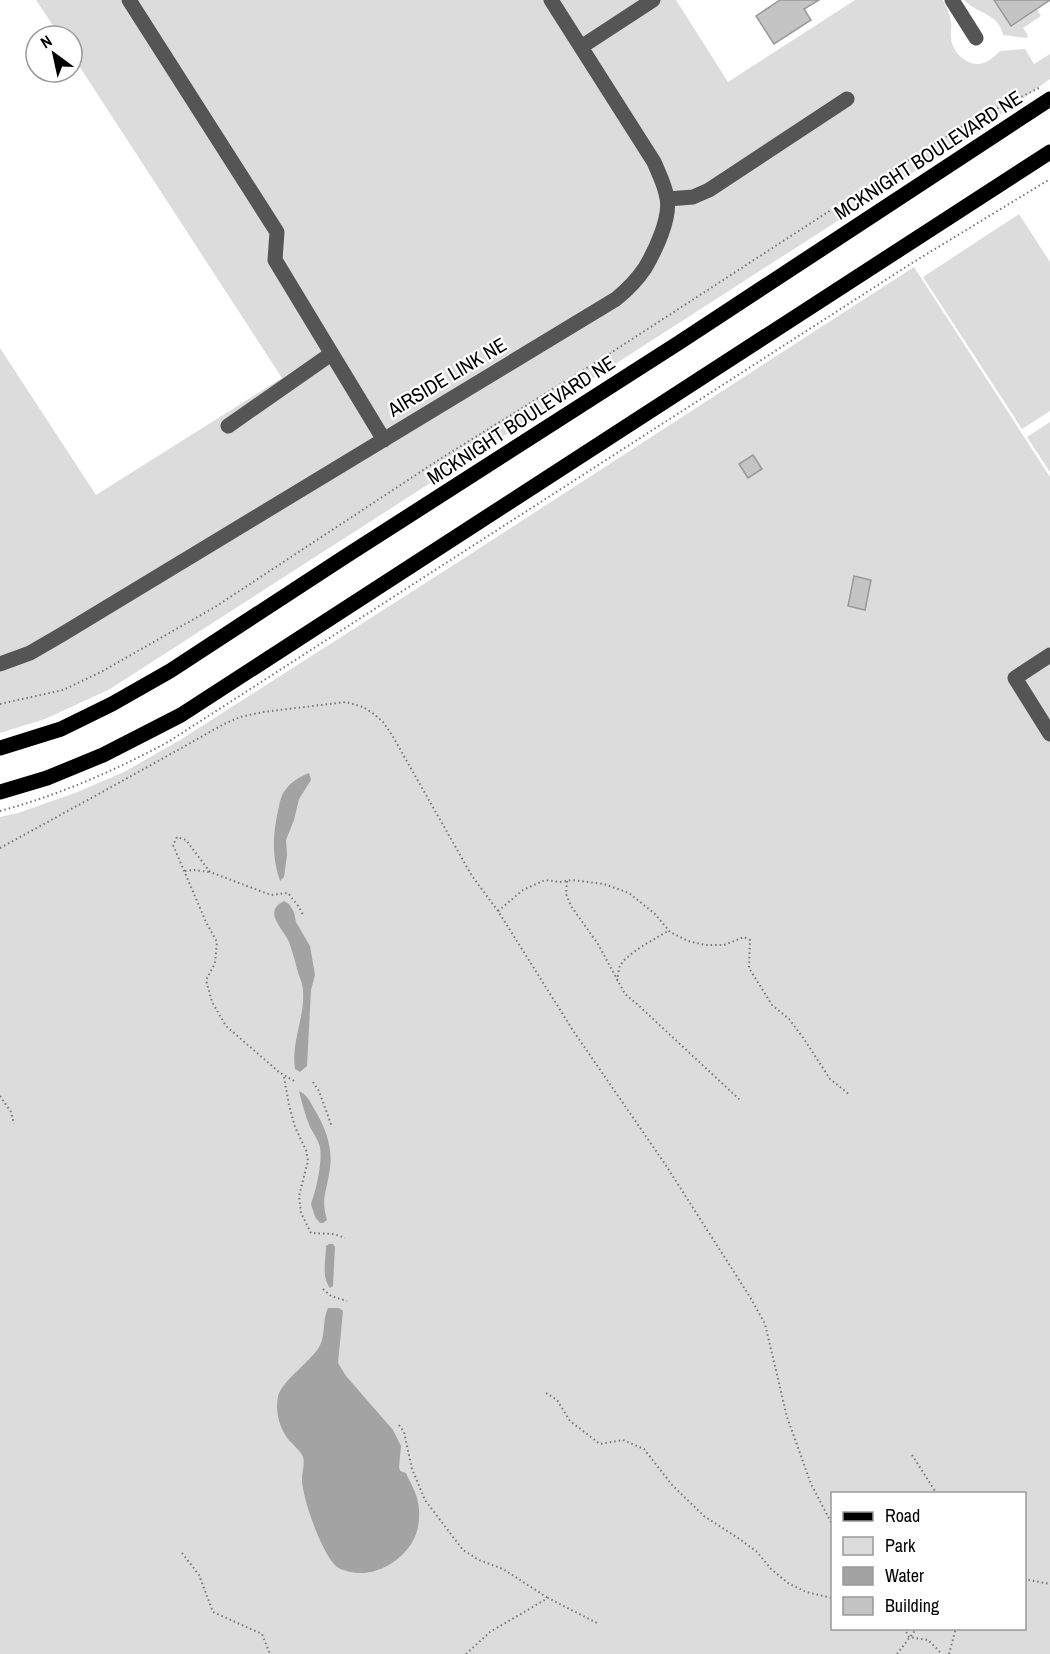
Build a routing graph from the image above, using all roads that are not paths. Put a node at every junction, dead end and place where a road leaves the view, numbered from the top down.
1 (129, 0) edge
2 (551, 0) edge
3 (653, 0) edge
4 (952, 0) edge
5 (976, 38) dead end
6 (581, 47) junction
7 (1045, 93) edge
8 (847, 99) dead end
9 (1050, 152) edge
10 (668, 200) junction
11 (332, 354) junction
12 (228, 426) dead end
13 (384, 440) junction
14 (1050, 656) edge
15 (0, 664) edge
16 (1050, 734) edge
17 (0, 748) edge
18 (0, 792) edge

1 - 11 street
2 - 6 street
3 - 6 street
4 - 5 street
6 - 10 street
7 - 17 main road, MCKNIGHT BOULEVARD NE
8 - 10 street
9 - 18 main road
10 - 13 street, AIRSIDE LINK NE
11 - 12 street
11 - 13 street
13 - 15 street, AIRSIDE LINK NE
14 - 16 street

